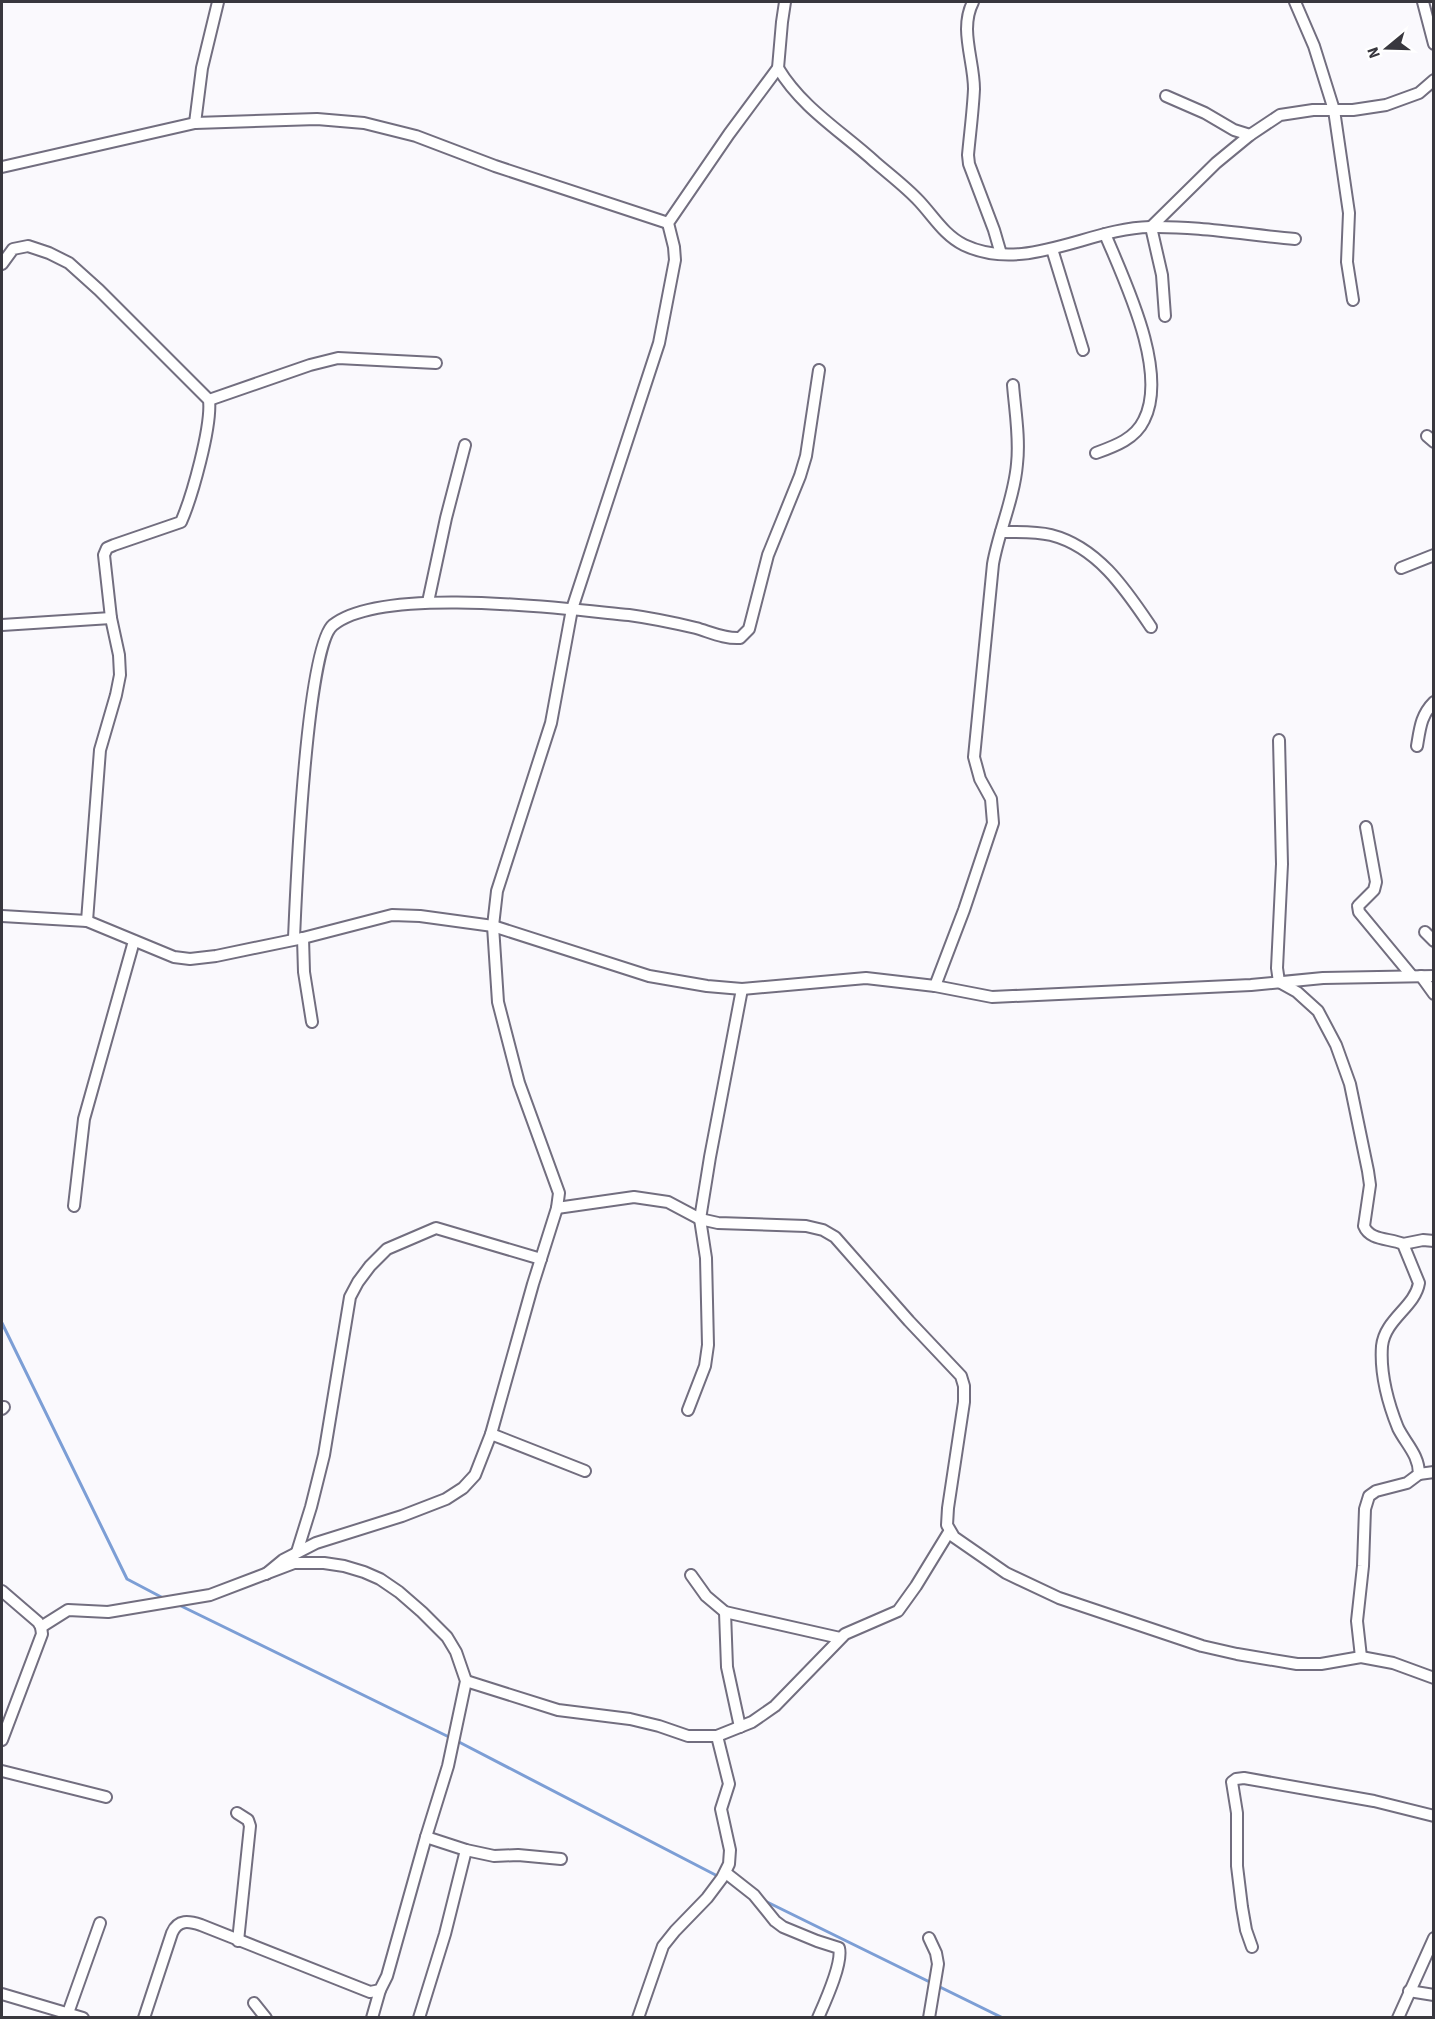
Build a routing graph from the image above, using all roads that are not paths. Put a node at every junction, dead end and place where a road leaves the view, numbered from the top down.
1 (218, 2) edge
2 (786, 2) edge
3 (973, 2) edge
4 (1295, 2) edge
5 (1423, 2) edge
6 (1434, 44) edge
7 (778, 68) junction
8 (1434, 80) edge
9 (1166, 96) dead end
10 (1334, 110) junction
11 (195, 123) junction
12 (1250, 135) junction
13 (2, 167) edge
14 (668, 223) junction
15 (1151, 227) junction
16 (1105, 234) junction
17 (1295, 239) dead end
18 (1052, 249) junction
19 (1001, 254) junction
20 (2, 264) edge
21 (1353, 300) dead end
22 (1165, 316) dead end
23 (1083, 351) dead end
24 (436, 363) dead end
25 (819, 370) dead end
26 (1013, 385) dead end
27 (209, 400) junction
28 (465, 445) dead end
29 (1096, 453) dead end
30 (1001, 532) junction
31 (1434, 555) edge
32 (1401, 568) dead end
33 (428, 602) junction
34 (572, 609) junction
35 (111, 618) junction
36 (2, 625) edge
37 (1151, 627) dead end
38 (1434, 702) edge
39 (1279, 740) dead end
40 (1417, 746) dead end
41 (1366, 826) dead end
42 (2, 916) edge
43 (87, 921) junction
44 (493, 926) junction
45 (1425, 932) dead end
46 (298, 938) junction
47 (134, 941) junction
48 (1434, 941) edge
49 (1417, 976) junction
50 (1434, 976) edge
51 (1279, 982) junction
52 (935, 986) junction
53 (742, 989) junction
54 (1434, 994) edge
55 (312, 1022) dead end
56 (74, 1206) dead end
57 (557, 1208) junction
58 (700, 1219) junction
59 (1434, 1241) edge
60 (1403, 1244) junction
61 (541, 1259) junction
62 (688, 1410) dead end
63 (491, 1434) junction
64 (585, 1471) dead end
65 (1434, 1472) edge
66 (1419, 1474) junction
67 (949, 1532) junction
68 (297, 1552) junction
69 (266, 1574) junction
70 (691, 1575) dead end
71 (2, 1592) edge
72 (725, 1612) junction
73 (41, 1627) junction
74 (840, 1638) junction
75 (1361, 1657) junction
76 (1434, 1678) edge
77 (466, 1681) junction
78 (740, 1727) junction
79 (717, 1736) junction
80 (2, 1740) edge
81 (2, 1771) edge
82 (106, 1797) dead end
83 (237, 1813) dead end
84 (1434, 1816) edge
85 (426, 1837) junction
86 (466, 1850) junction
87 (561, 1859) dead end
88 (726, 1873) junction
89 (100, 1923) dead end
90 (928, 1938) dead end
91 (1434, 1938) edge
92 (238, 1941) junction
93 (1252, 1947) dead end
94 (380, 1989) junction
95 (1409, 1991) junction
96 (2, 1994) edge
97 (1434, 1995) edge
98 (254, 2003) dead end
99 (68, 2013) junction
100 (83, 2018) edge
101 (144, 2018) edge
102 (266, 2018) edge
103 (372, 2018) edge
104 (419, 2018) edge
105 (638, 2018) edge
106 (818, 2018) edge
107 (930, 2018) edge
108 (1398, 2018) edge

1 - 11 street
2 - 7 street
3 - 19 street
4 - 10 street
5 - 6 street
7 - 14 street
7 - 19 street
8 - 10 street
9 - 12 street
10 - 12 street
10 - 21 street
11 - 13 street
11 - 14 street
12 - 15 street
14 - 34 street
15 - 16 street
15 - 17 street
15 - 22 street
16 - 18 street
16 - 29 street
18 - 19 street
18 - 23 street
20 - 27 street
24 - 27 street
25 - 34 street
26 - 30 street
27 - 35 street
28 - 33 street
30 - 37 street
30 - 52 street
31 - 32 street
33 - 34 street
33 - 46 street
34 - 44 street
35 - 36 street
35 - 43 street
38 - 40 street
39 - 51 street
41 - 49 street
42 - 43 street
43 - 47 street
44 - 46 street
44 - 53 street
44 - 57 street
45 - 48 street
46 - 47 street
46 - 55 street
47 - 56 street
49 - 50 street
49 - 51 street
49 - 54 street
51 - 52 street
51 - 60 street
52 - 53 street
53 - 58 street
57 - 58 street
57 - 61 street
58 - 62 street
58 - 67 street
59 - 60 street
60 - 66 street
61 - 63 street
61 - 68 street
63 - 64 street
63 - 68 street
65 - 66 street
66 - 75 street
67 - 74 street
67 - 75 street
68 - 69 street
69 - 73 street
69 - 77 street
70 - 72 street
71 - 73 street
72 - 74 street
72 - 78 street
73 - 80 street
74 - 78 street
75 - 76 street
77 - 79 street
77 - 85 street
78 - 79 street
79 - 88 street
81 - 82 street
83 - 92 street
84 - 93 street
85 - 86 street
85 - 94 street
86 - 87 street
86 - 104 street
88 - 105 street
88 - 106 street
89 - 99 street
90 - 107 street
91 - 95 street
92 - 94 street
92 - 101 street
94 - 103 street
95 - 97 street
95 - 108 street
96 - 99 street
98 - 102 street
99 - 100 street

